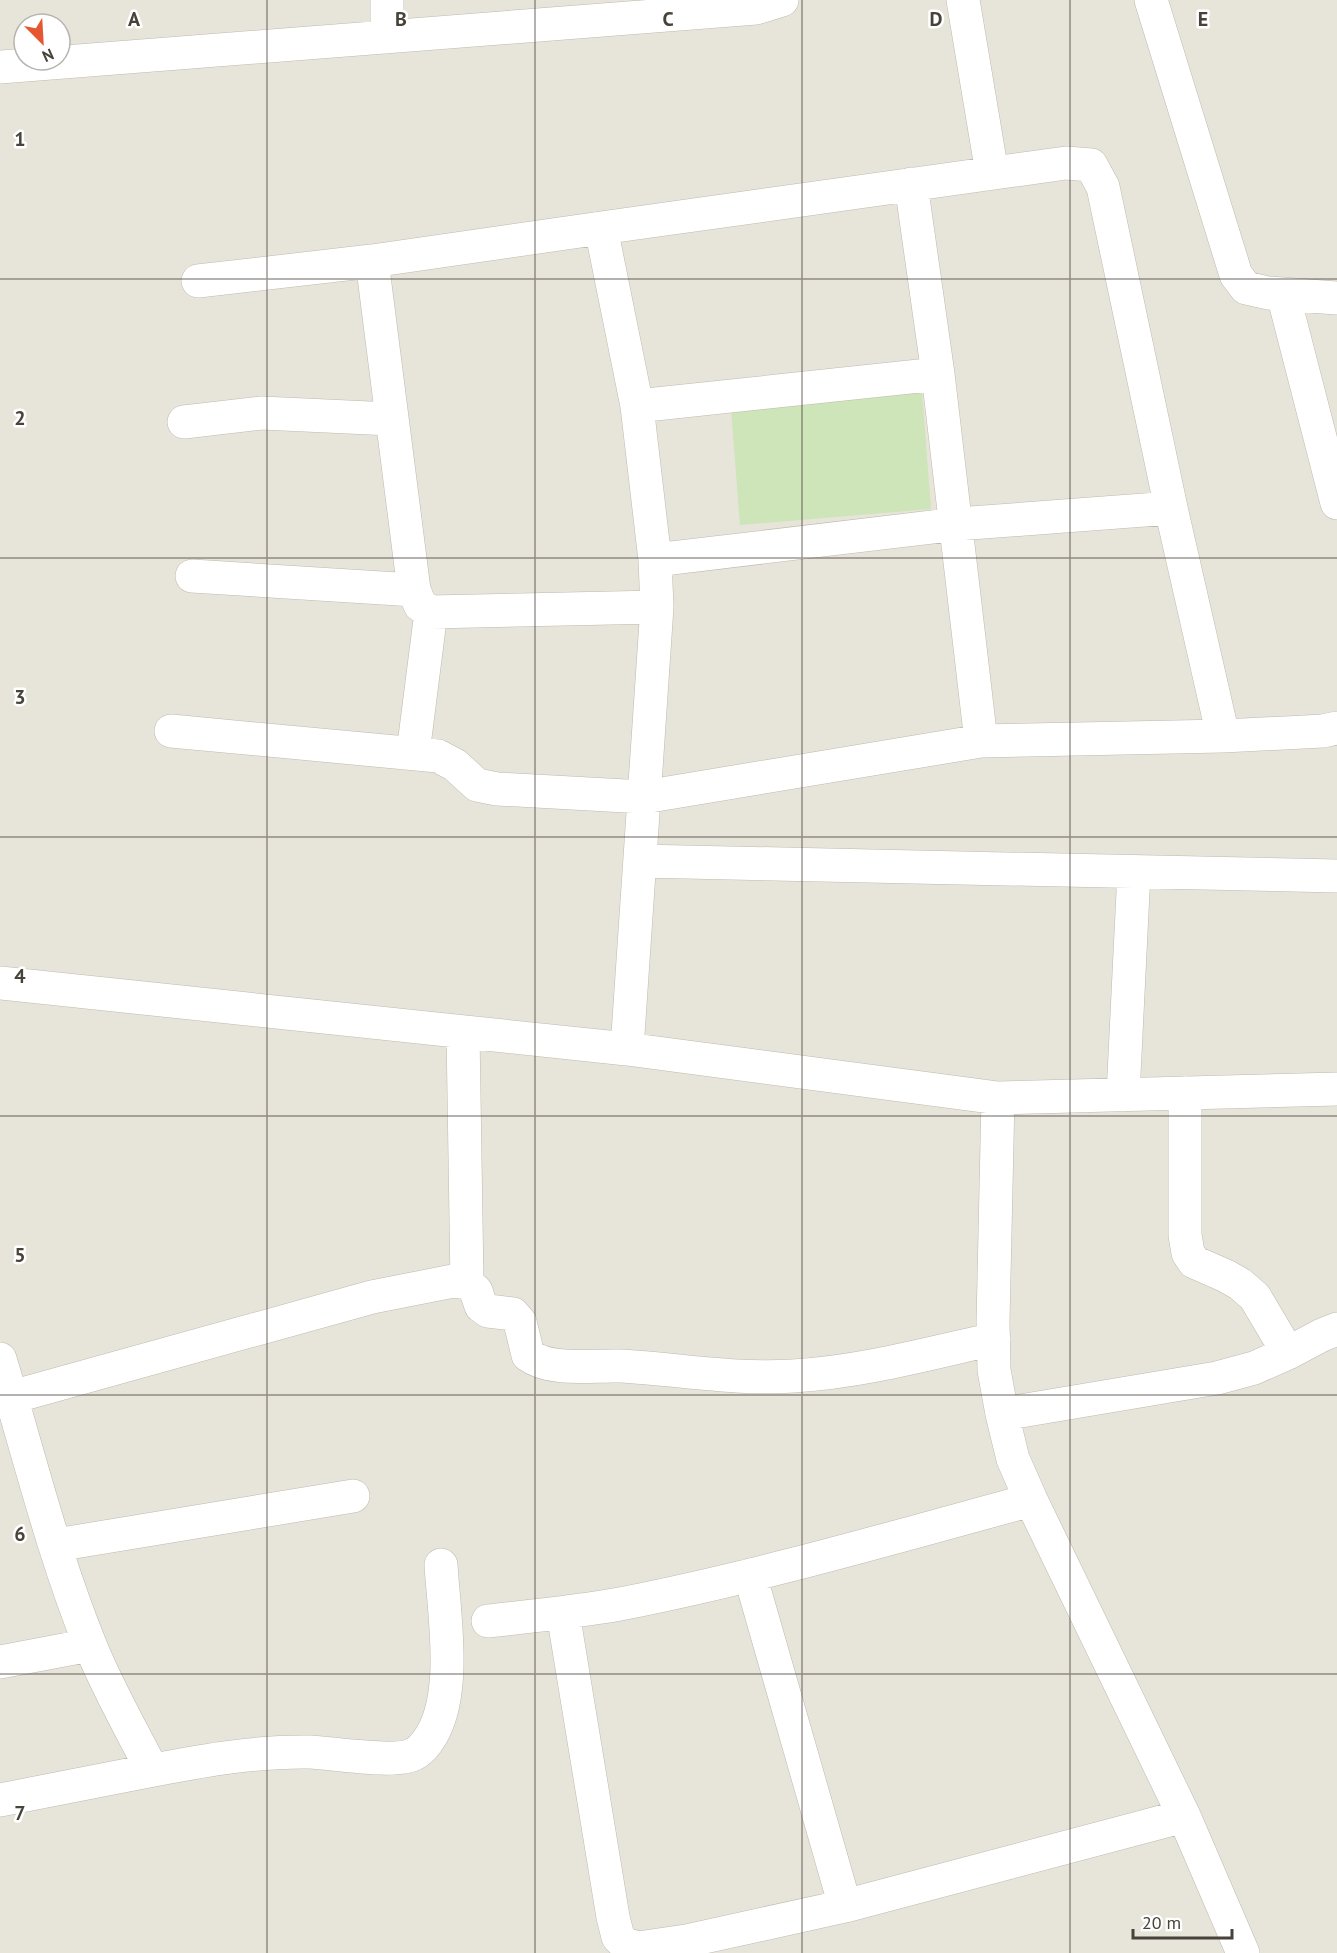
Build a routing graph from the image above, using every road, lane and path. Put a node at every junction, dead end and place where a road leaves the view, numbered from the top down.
1 (387, 0) edge
2 (782, 0) edge
3 (963, 0) edge
4 (1150, 0) edge
5 (387, 37) junction
6 (0, 67) edge
7 (992, 173) junction
8 (911, 184) junction
9 (600, 228) junction
10 (372, 261) junction
11 (198, 281) dead end
12 (1283, 294) junction
13 (1337, 298) edge
14 (938, 374) junction
15 (637, 406) junction
16 (391, 419) junction
17 (184, 422) dead end
18 (1337, 503) edge
19 (1171, 508) junction
20 (957, 524) junction
21 (655, 560) junction
22 (192, 576) dead end
23 (422, 601) junction
24 (657, 607) junction
25 (1337, 728) edge
26 (171, 731) dead end
27 (1223, 736) junction
28 (981, 741) junction
29 (413, 753) junction
30 (644, 797) junction
31 (640, 861) junction
32 (1134, 872) junction
33 (1337, 876) edge
34 (0, 983) edge
35 (463, 1032) junction
36 (627, 1049) junction
37 (1337, 1089) edge
38 (1185, 1093) junction
39 (1123, 1095) junction
40 (998, 1098) junction
41 (467, 1283) junction
42 (1337, 1329) edge
43 (994, 1340) junction
44 (1288, 1353) junction
45 (4, 1376) edge
46 (1002, 1414) junction
47 (353, 1496) dead end
48 (1031, 1500) junction
49 (56, 1545) junction
50 (441, 1565) dead end
51 (750, 1575) junction
52 (563, 1613) junction
53 (488, 1621) dead end
54 (90, 1645) junction
55 (0, 1662) edge
56 (152, 1770) junction
57 (0, 1800) edge
58 (1184, 1816) junction
59 (845, 1906) junction
60 (1243, 1953) edge

1 - 5 street
2 - 5 street
3 - 7 street
4 - 12 street
5 - 6 street
7 - 8 street
7 - 19 street
8 - 9 street
8 - 14 street
9 - 10 street
9 - 15 street
10 - 11 street
10 - 16 street
12 - 13 street
12 - 18 street
14 - 15 street
14 - 20 street
15 - 21 street
16 - 17 street
16 - 23 street
19 - 20 street
19 - 27 street
20 - 21 street
20 - 28 street
21 - 24 street
22 - 23 street
23 - 24 street
23 - 29 street
24 - 30 street
25 - 27 street
26 - 29 street
27 - 28 street
28 - 30 street
29 - 30 street
30 - 31 street
31 - 32 street
31 - 36 street
32 - 33 street
32 - 39 street
34 - 35 street
35 - 36 street
35 - 41 street
36 - 40 street
37 - 38 street
38 - 39 street
38 - 44 street
39 - 40 street
40 - 43 street
41 - 43 street
41 - 45 street
42 - 44 street
43 - 46 street
44 - 46 street
45 - 49 street
46 - 48 street
47 - 49 street
48 - 51 street
48 - 58 street
49 - 54 street
50 - 56 street
51 - 52 street
51 - 59 street
52 - 53 street
52 - 59 street
54 - 55 street
54 - 56 street
56 - 57 street
58 - 59 street
58 - 60 street

